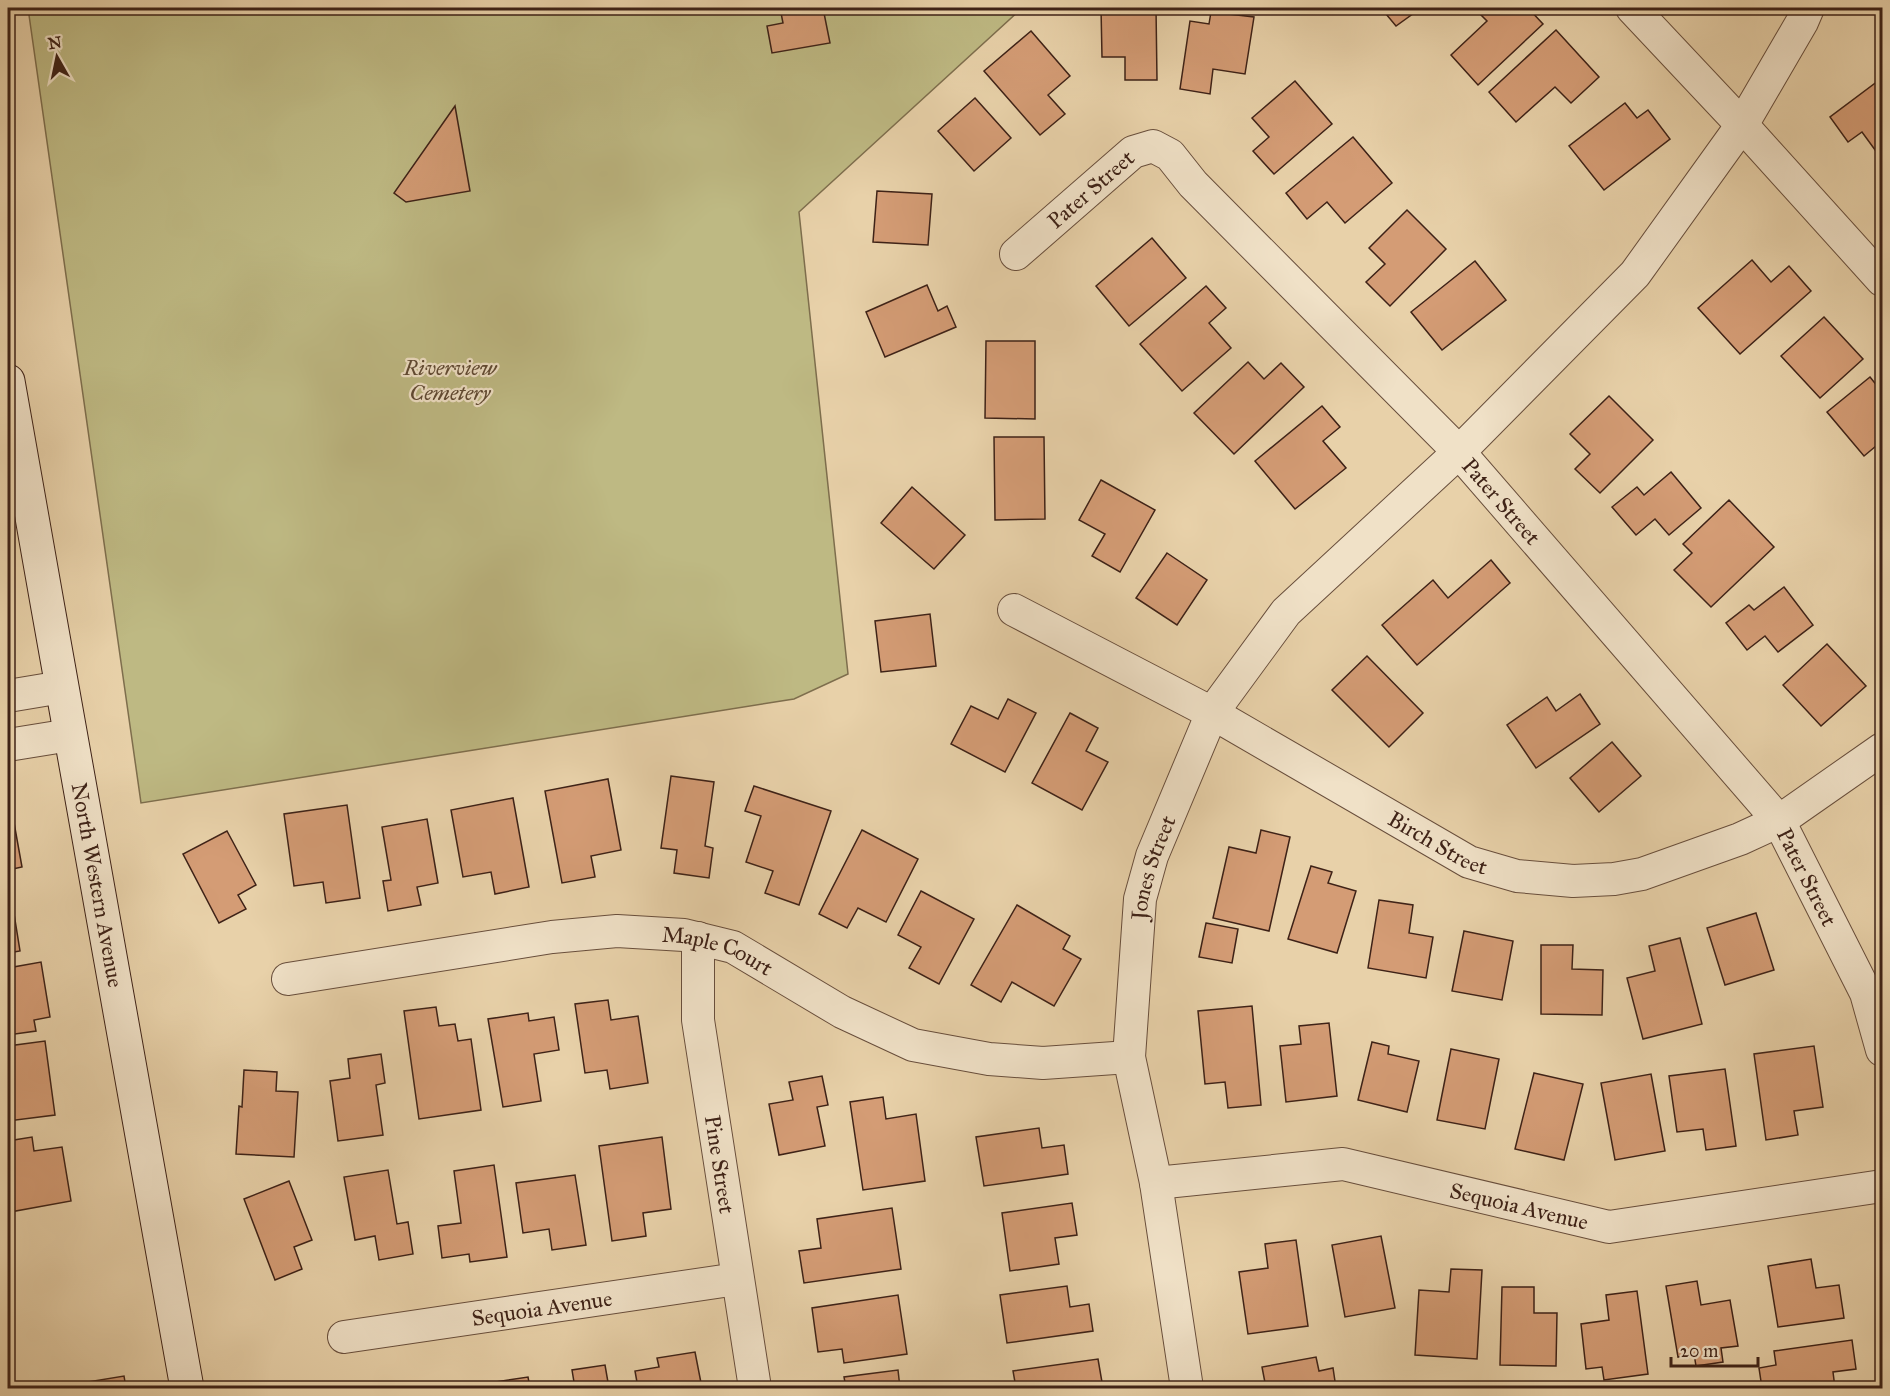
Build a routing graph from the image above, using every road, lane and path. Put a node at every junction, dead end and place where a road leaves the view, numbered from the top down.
1 (1632, 8) edge
2 (1808, 8) edge
3 (1742, 125) junction
4 (1016, 254) dead end
5 (1882, 280) edge
6 (8, 381) edge
7 (1459, 452) junction
8 (1014, 610) dead end
9 (62, 687) junction
10 (8, 696) edge
11 (1212, 713) junction
12 (70, 735) junction
13 (8, 745) edge
14 (1882, 750) edge
15 (1779, 821) junction
16 (698, 938) junction
17 (288, 979) dead end
18 (1882, 1050) edge
19 (1129, 1057) junction
20 (1156, 1183) junction
21 (1882, 1186) edge
22 (737, 1279) junction
23 (344, 1337) dead end
24 (187, 1389) edge
25 (755, 1389) edge
26 (1187, 1389) edge

1 - 3 street
2 - 3 street, Jones Street
3 - 5 street
3 - 7 street, Jones Street
4 - 7 street, Pater Street
6 - 9 main road, North Western Avenue
7 - 11 street, Jones Street
7 - 15 street, Pater Street
8 - 11 street, Birch Street
9 - 10 street
9 - 12 main road, North Western Avenue
11 - 15 street, Birch Street
11 - 19 street, Jones Street
12 - 13 street
12 - 24 main road, North Western Avenue
14 - 15 street, Birch Street
15 - 18 street, Pater Street
16 - 17 street, Maple Court
16 - 19 street, Maple Court
16 - 22 street, Pine Street
19 - 20 street, Jones Street
20 - 21 street, Sequoia Avenue
20 - 26 street, Jones Street
22 - 23 street, Sequoia Avenue
22 - 25 street, Pine Street

